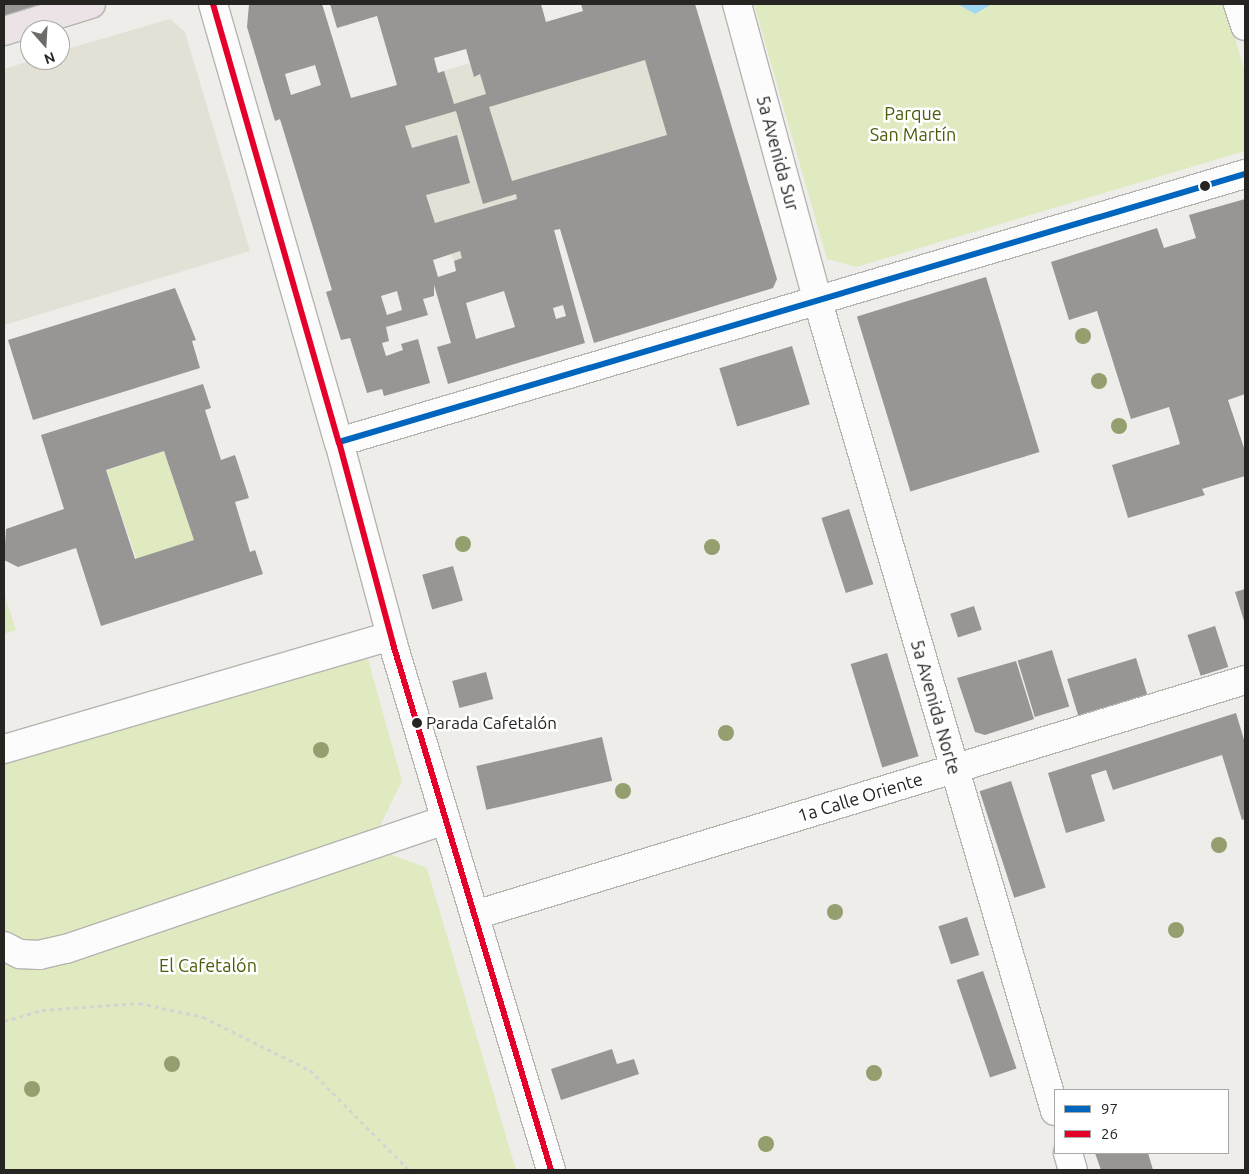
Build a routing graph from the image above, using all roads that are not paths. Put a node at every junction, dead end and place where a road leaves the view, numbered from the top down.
1 (91, 4) edge
2 (213, 4) edge
3 (738, 4) edge
4 (1238, 4) edge
5 (1245, 26) edge
6 (4, 31) edge
7 (1245, 174) edge
8 (818, 302) junction
9 (339, 442) junction
10 (390, 636) junction
11 (1245, 680) edge
12 (4, 749) edge
13 (955, 769) junction
14 (446, 820) junction
15 (475, 915) junction
16 (4, 946) edge
17 (1054, 1108) edge
18 (1068, 1154) edge
19 (551, 1170) edge
20 (1073, 1170) edge

1 - 6 main road
2 - 9 street
3 - 8 street, 5a Avenida Sur
4 - 5 street
7 - 8 street
8 - 9 street
8 - 13 street, 5a Avenida Norte
9 - 10 street
10 - 12 street
10 - 14 street
11 - 13 street, 1a Calle Oriente
13 - 15 street, 1a Calle Oriente
13 - 17 street, 5a Avenida Norte
14 - 15 street
14 - 16 street
15 - 19 street
18 - 20 street

